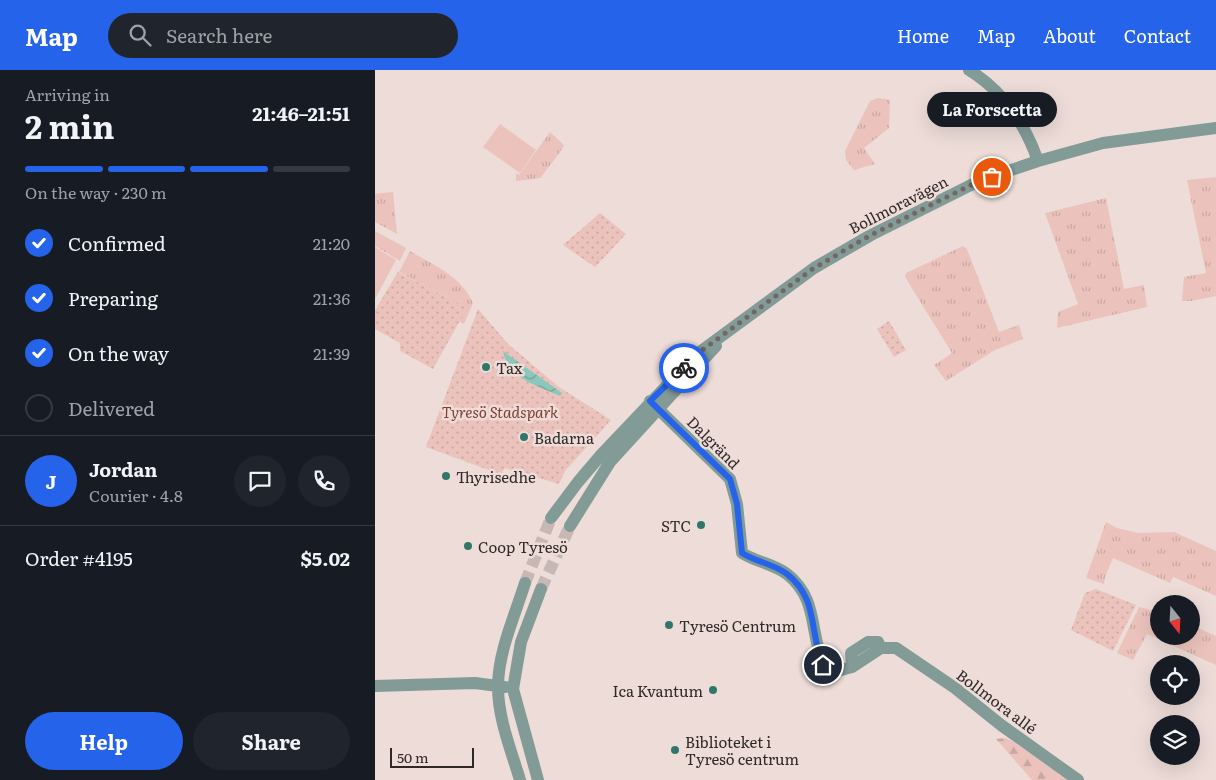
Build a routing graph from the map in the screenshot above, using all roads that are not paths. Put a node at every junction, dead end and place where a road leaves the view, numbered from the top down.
1 (969, 70) edge
2 (1216, 128) edge
3 (1039, 161) junction
4 (654, 405) junction
5 (551, 518) tunnel mouth
6 (569, 526) tunnel mouth
7 (525, 583) tunnel mouth
8 (541, 589) tunnel mouth
9 (897, 648) joint
10 (498, 685) junction
11 (375, 686) edge
12 (513, 689) junction
13 (520, 780) edge
14 (538, 780) edge
15 (1078, 780) edge

1 - 3 street
2 - 3 street, Bollmoravägen
3 - 4 street, Bollmoravägen
4 - 5 street, Bollmoravägen
4 - 6 street, Bollmoravägen
4 - 9 street, Dalgränd
7 - 10 street
8 - 12 street
9 - 15 street, Bollmora allé
10 - 11 street
10 - 12 street
10 - 13 street
12 - 14 street

